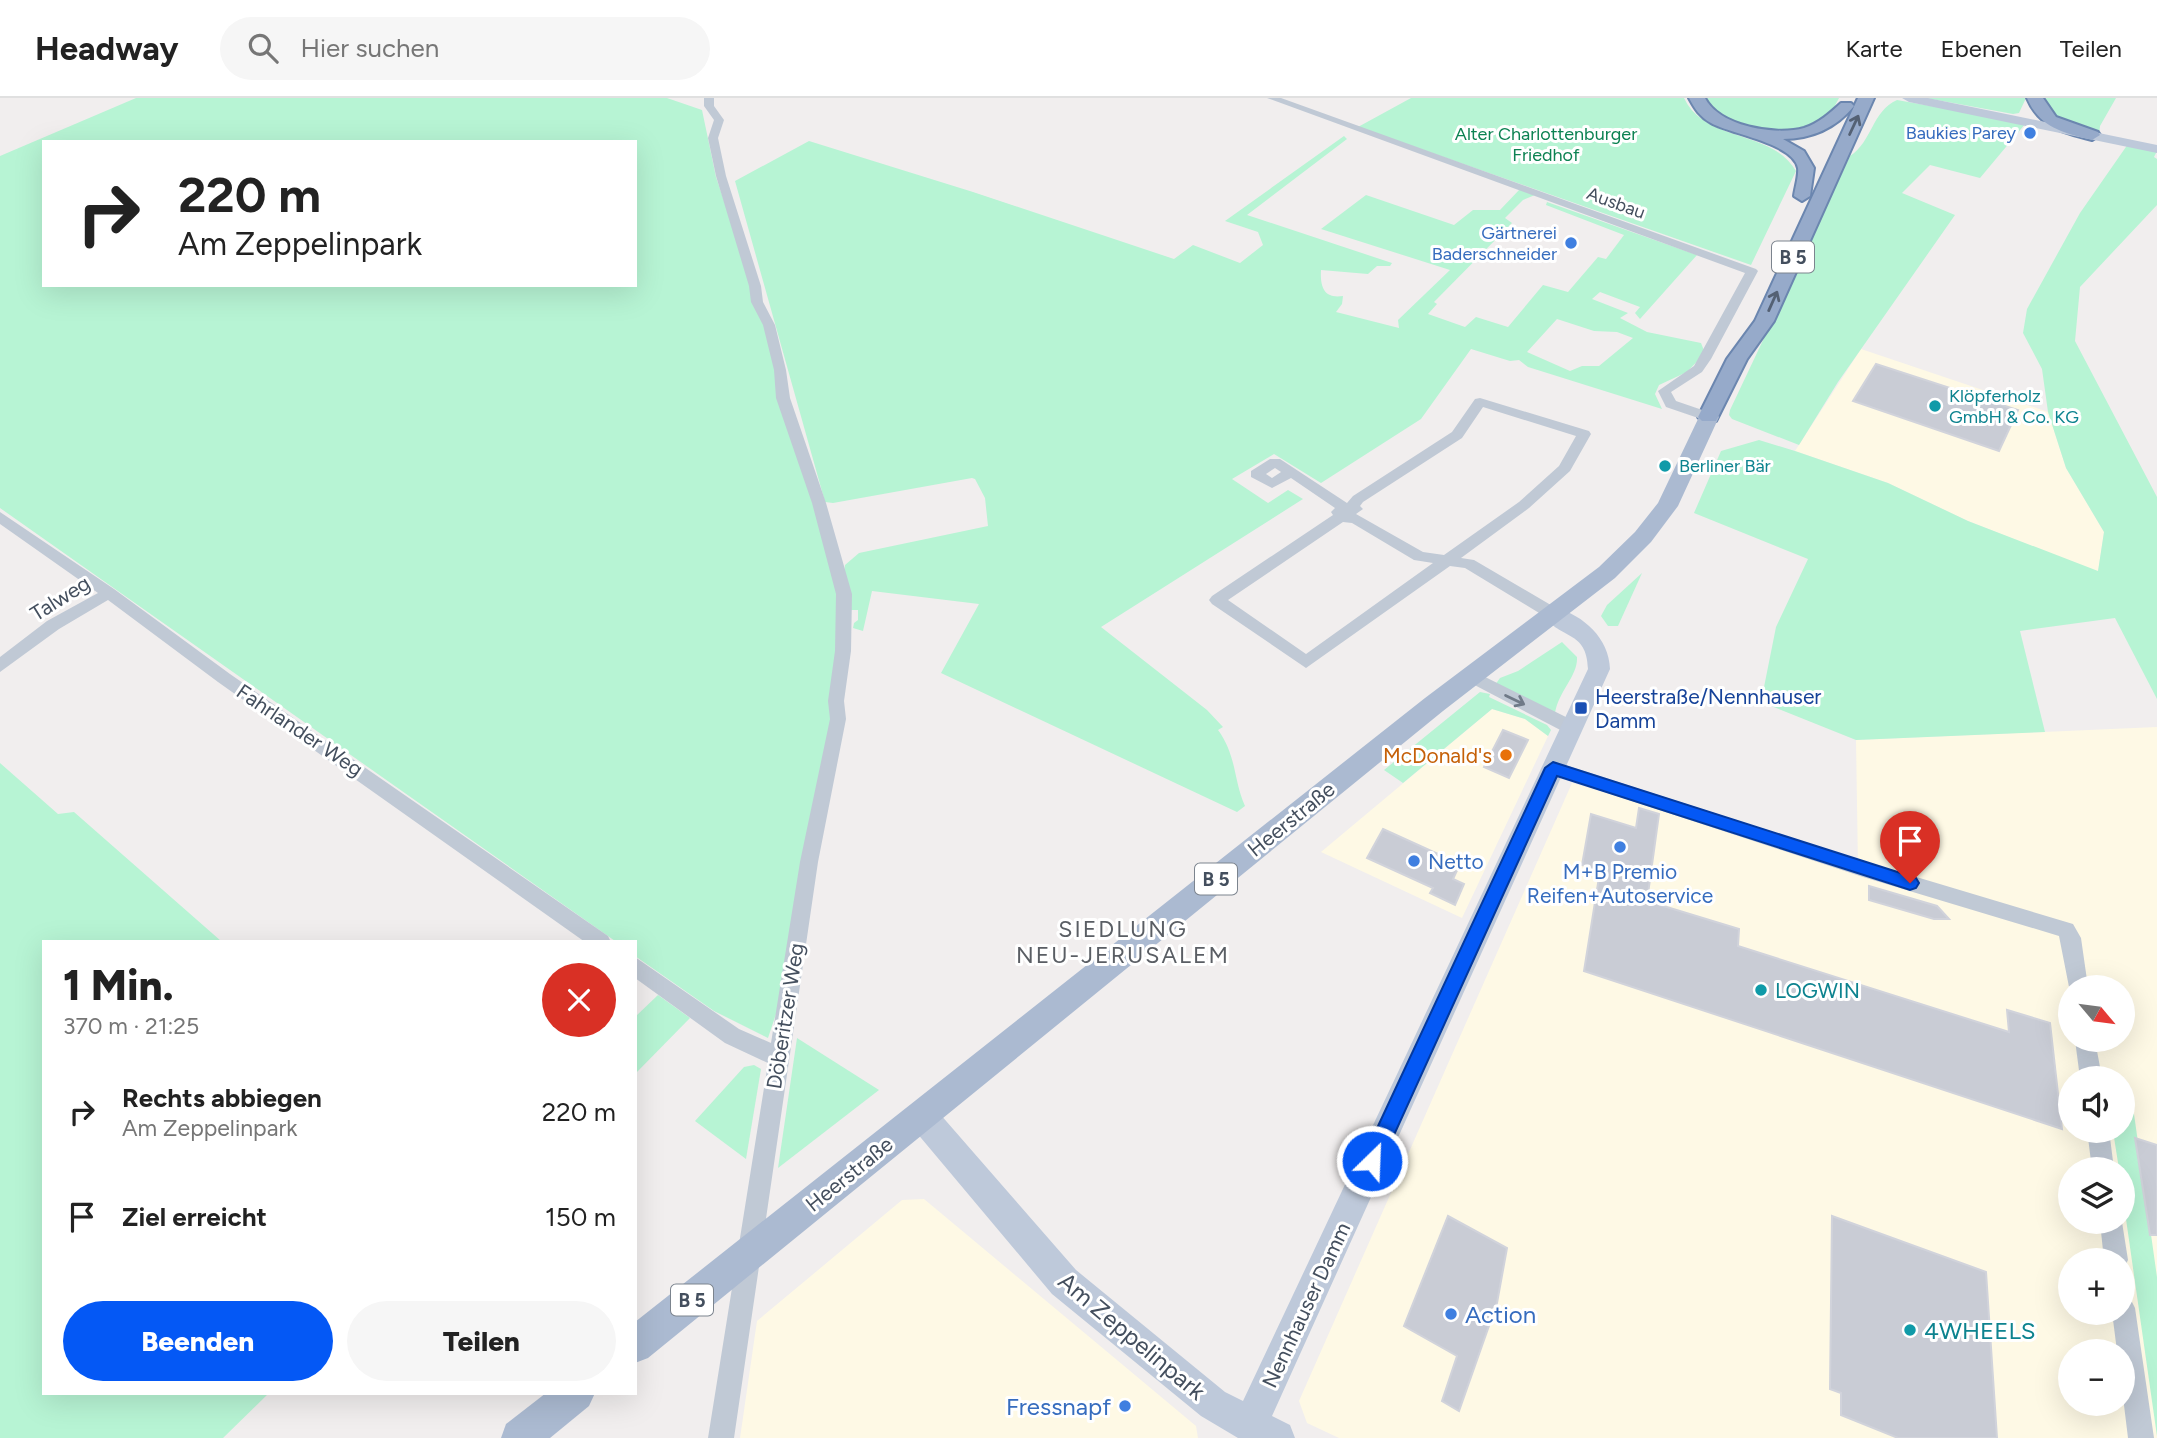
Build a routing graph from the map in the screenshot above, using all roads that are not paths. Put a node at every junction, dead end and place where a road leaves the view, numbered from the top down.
1 (709, 98) edge
2 (1272, 98) edge
3 (1697, 98) edge
4 (1866, 98) edge
5 (1909, 98) edge
6 (2034, 98) edge
7 (1848, 102) edge
8 (2028, 122) junction
9 (1734, 126) junction
10 (2092, 135) junction
11 (2157, 149) edge
12 (1802, 196) junction
13 (1792, 217) dead end
14 (1777, 248) dead end
15 (1737, 359) junction
16 (1709, 417) junction
17 (1291, 472) dead end
18 (1348, 512) junction
19 (0, 517) edge
20 (1448, 559) junction
21 (109, 593) junction
22 (1555, 615) junction
23 (0, 666) edge
24 (1471, 676) junction
25 (1572, 728) junction
26 (1553, 768) junction
27 (598, 940) edge
28 (637, 967) edge
29 (2076, 975) edge
30 (778, 1057) junction
31 (922, 1116) junction
32 (749, 1254) junction
33 (2125, 1325) edge
34 (637, 1343) edge
35 (574, 1395) edge
36 (1257, 1434) edge
37 (520, 1438) edge
38 (722, 1438) edge
39 (2141, 1438) edge

1 - 30 street, Döberitzer Weg
2 - 16 street, Ausbau
3 - 9 highway
15 -> 4 highway, B 5
5 - 8 main road
6 - 8 highway
6 - 10 highway
7 - 9 highway
7 - 12 highway, B 5
8 - 10 main road
9 - 12 highway
10 - 11 main road
12 - 13 highway, B 5
14 - 15 highway, B 5
15 - 16 highway, B 5
16 - 22 main road, Heerstraße / B 5
17 - 18 street
18 - 20 street
18 - 20 street
18 - 20 street
19 - 21 street, Fahrlander Weg
20 - 22 street
21 - 23 street, Talweg
21 - 27 street, Fahrlander Weg
22 - 24 main road, Heerstraße / B 5
22 - 25 main road, Nennhauser Damm
24 -> 25 street
24 - 31 main road, Heerstraße / B 5
25 - 26 main road, Nennhauser Damm
26 - 29 street
26 - 36 main road, Nennhauser Damm
28 - 30 street
30 - 32 street, Döberitzer Weg
31 - 32 main road, Heerstraße / B 5
31 - 36 main road, Am Zeppelinpark
32 - 34 main road, Heerstraße / B 5
32 - 38 street, Döberitzer Weg
33 - 39 street
35 - 37 main road

